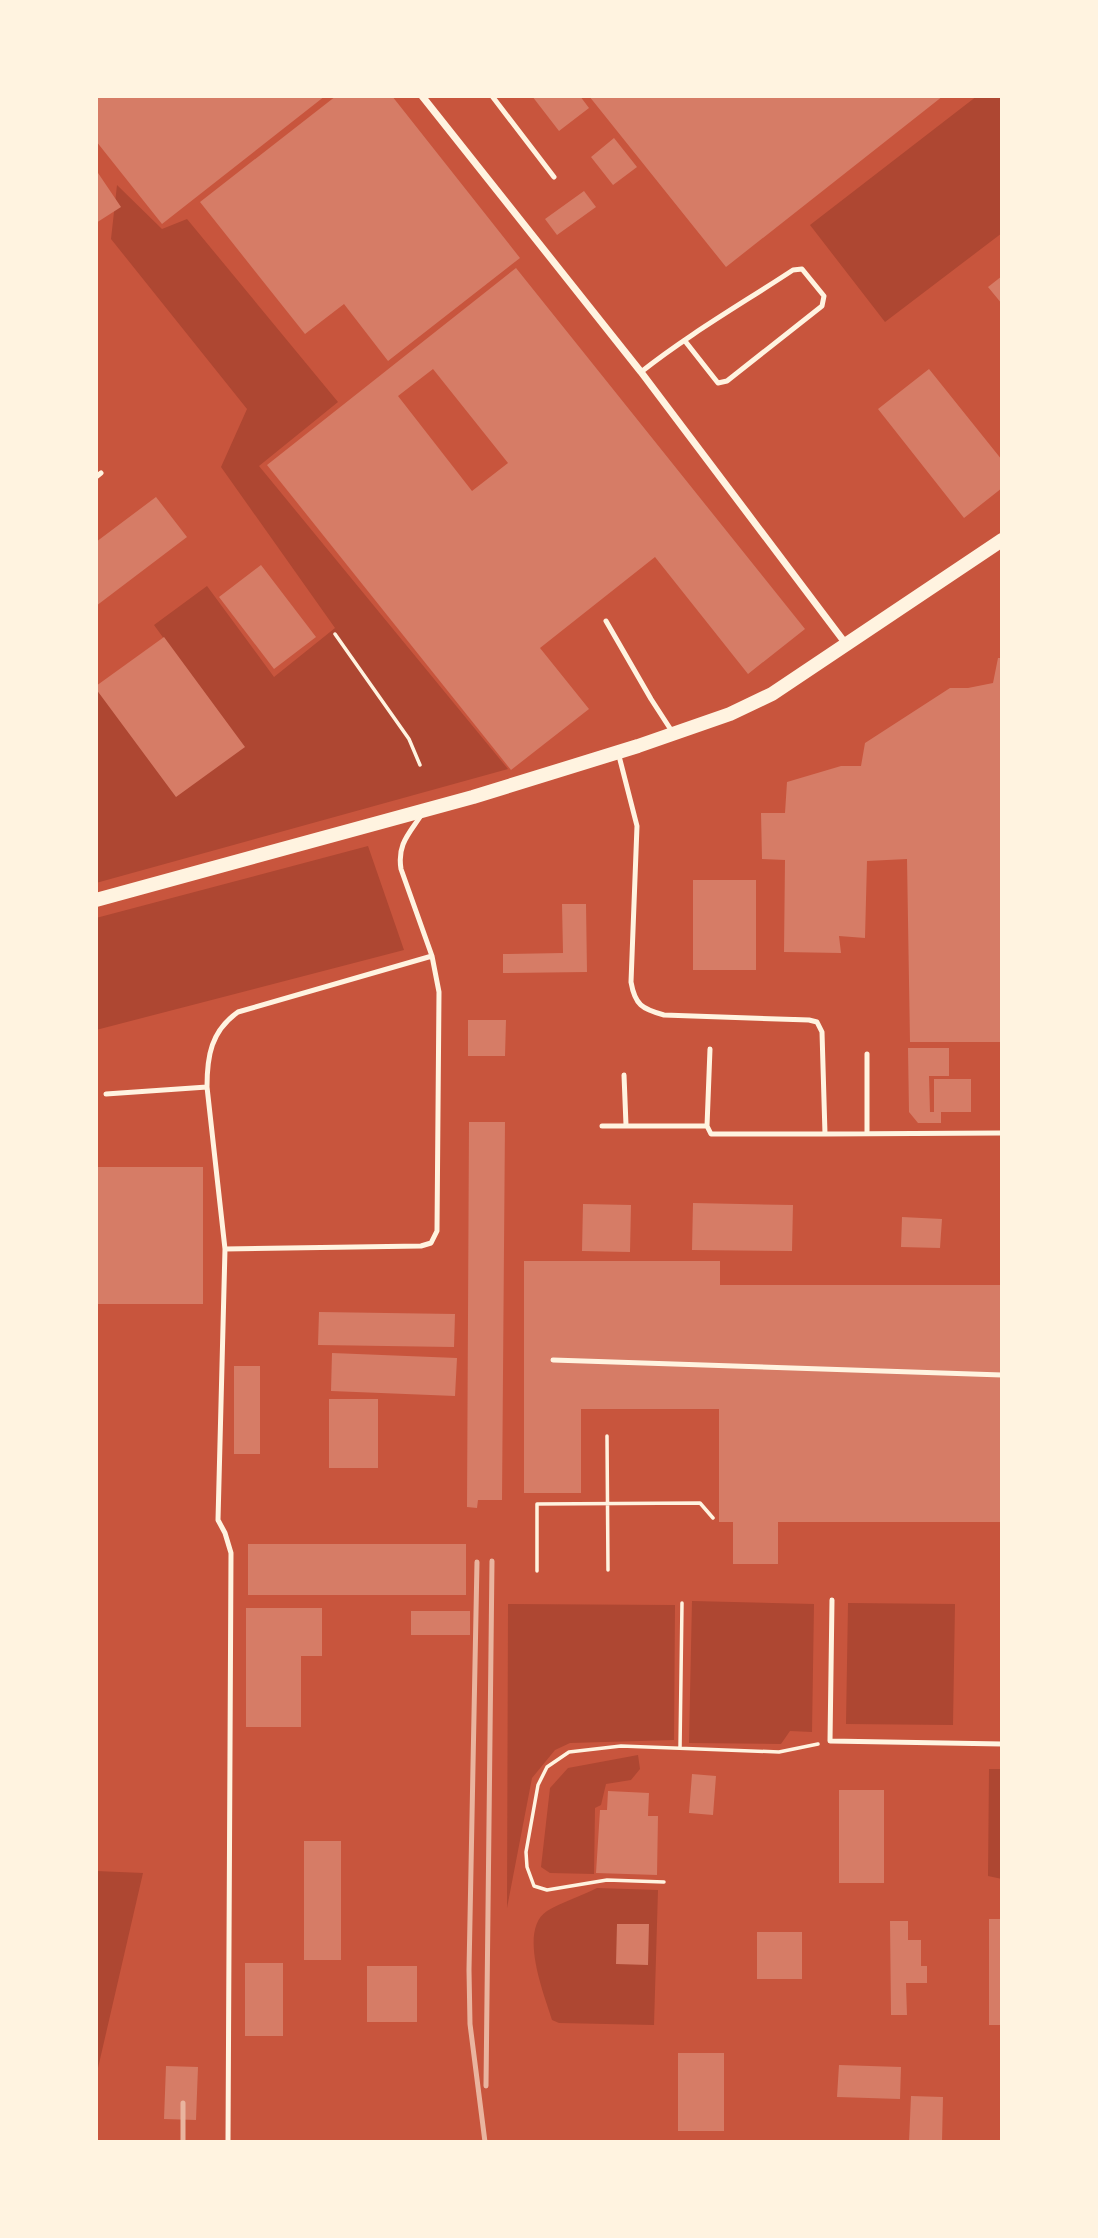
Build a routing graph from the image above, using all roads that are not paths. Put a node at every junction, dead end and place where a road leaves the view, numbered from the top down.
1 (422, 96) edge
2 (492, 96) edge
3 (554, 177) dead end
4 (685, 341) junction
5 (641, 372) junction
6 (1002, 540) edge
7 (606, 621) dead end
8 (846, 644) junction
9 (673, 733) junction
10 (618, 752) junction
11 (424, 810) junction
12 (96, 900) edge
13 (432, 956) junction
14 (710, 1049) dead end
15 (867, 1054) dead end
16 (624, 1075) dead end
17 (207, 1087) junction
18 (106, 1094) dead end
19 (626, 1125) junction
20 (602, 1126) dead end
21 (707, 1126) junction
22 (1002, 1133) edge
23 (825, 1134) junction
24 (867, 1134) junction
25 (225, 1248) junction
26 (553, 1360) dead end
27 (1002, 1375) edge
28 (832, 1600) dead end
29 (1002, 1744) edge
30 (228, 2142) edge

1 - 5 street
2 - 3 lane
4 - 4 lane
4 - 5 lane
5 - 8 street
6 - 8 main road
7 - 9 lane
8 - 9 main road
9 - 10 main road
10 - 11 main road
10 - 23 lane
11 - 12 main road
11 - 13 lane
13 - 17 lane
13 - 25 lane
14 - 21 lane
15 - 24 lane
16 - 19 lane
17 - 18 lane
17 - 25 lane
19 - 20 lane
19 - 21 lane
21 - 23 lane
22 - 24 lane
23 - 24 lane
25 - 30 lane
26 - 27 lane
28 - 29 lane

